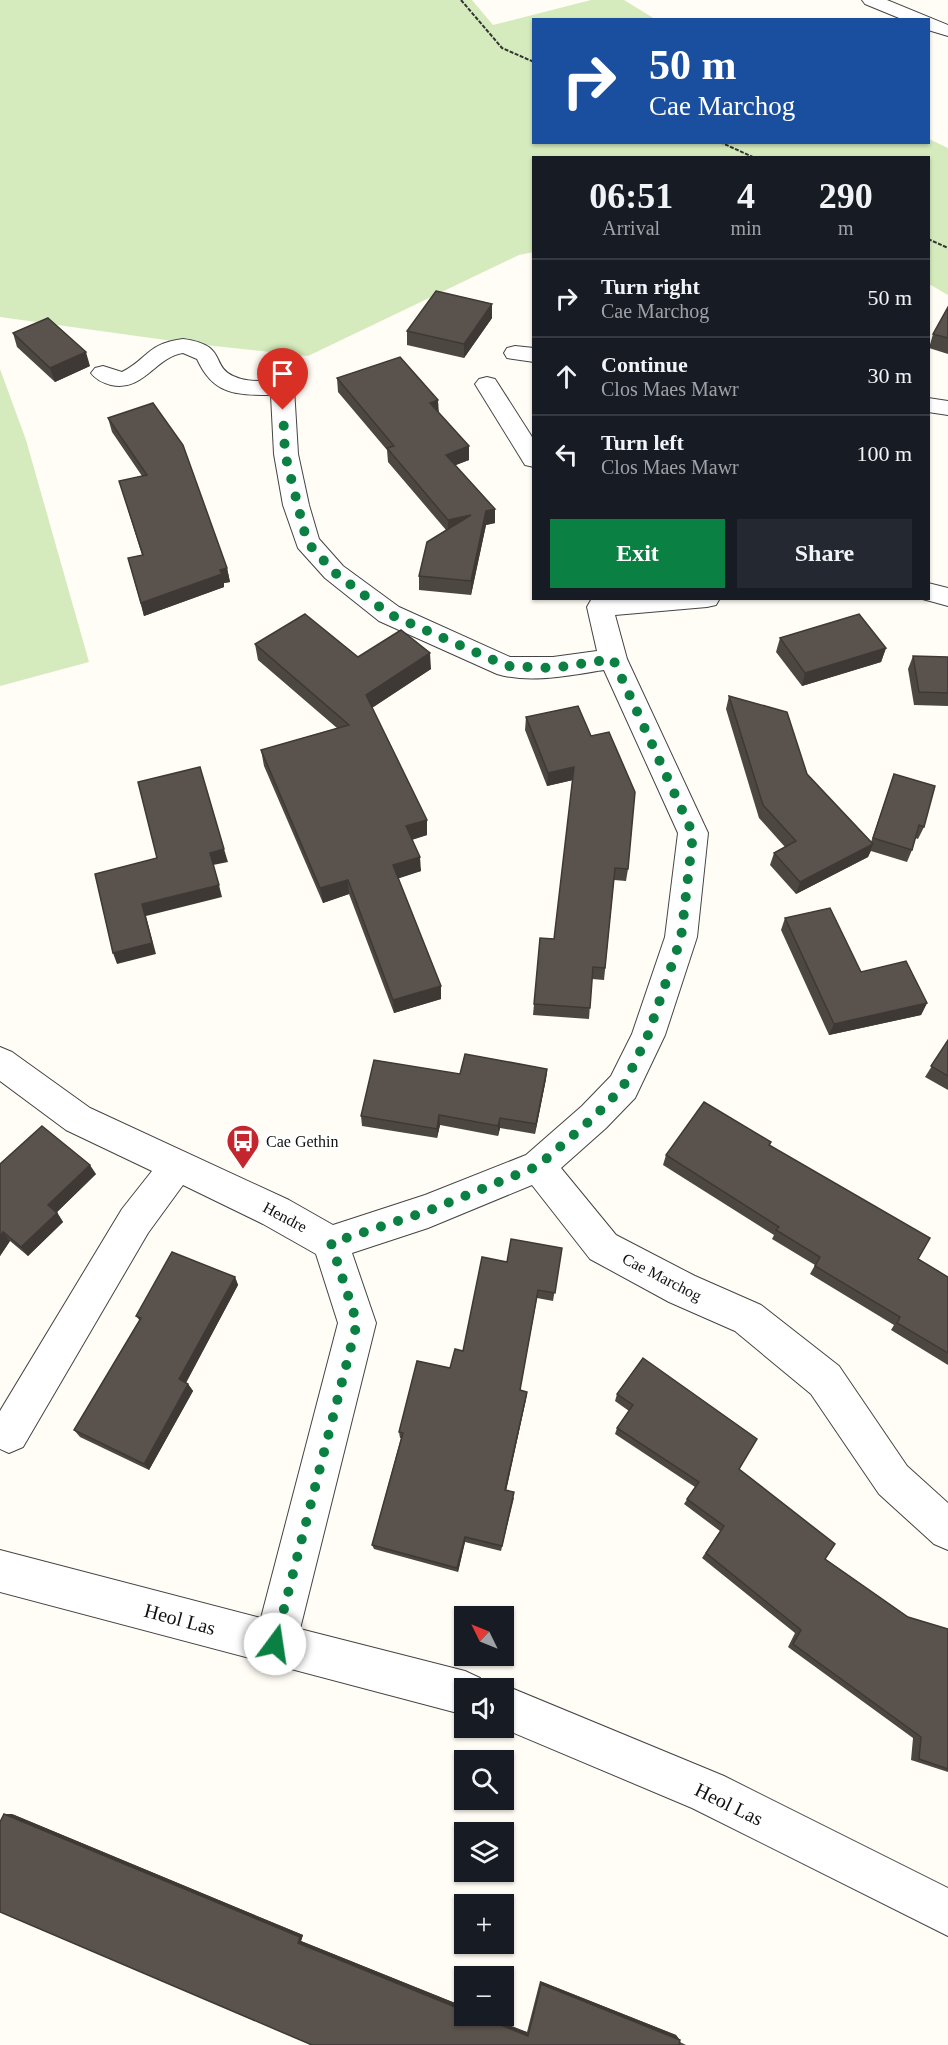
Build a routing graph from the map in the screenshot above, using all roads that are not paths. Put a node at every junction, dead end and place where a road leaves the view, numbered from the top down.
1 (871, 0) edge
2 (916, 18) edge
3 (930, 24) edge
4 (948, 31) edge
5 (103, 373) dead end
6 (487, 384) dead end
7 (930, 405) edge
8 (948, 408) edge
9 (532, 456) edge
10 (930, 592) edge
11 (948, 597) edge
12 (663, 600) edge
13 (598, 603) edge
14 (613, 659) junction
15 (0, 1062) edge
16 (177, 1165) junction
17 (538, 1166) junction
18 (331, 1243) junction
19 (9, 1433) dead end
20 (948, 1530) edge
21 (0, 1571) edge
22 (275, 1644) junction
23 (454, 1690) edge
24 (514, 1711) edge
25 (948, 1913) edge

1 - 2 street
3 - 4 street
5 - 14 street
6 - 9 street
7 - 8 street
10 - 11 street
12 - 13 street
13 - 14 street
14 - 17 street
15 - 16 street, Hendre
16 - 18 street, Hendre
16 - 19 street
17 - 18 street
17 - 20 street, Cae Marchog
18 - 22 street
21 - 22 street, Heol Las
22 - 23 street, Heol Las
24 - 25 street, Heol Las

